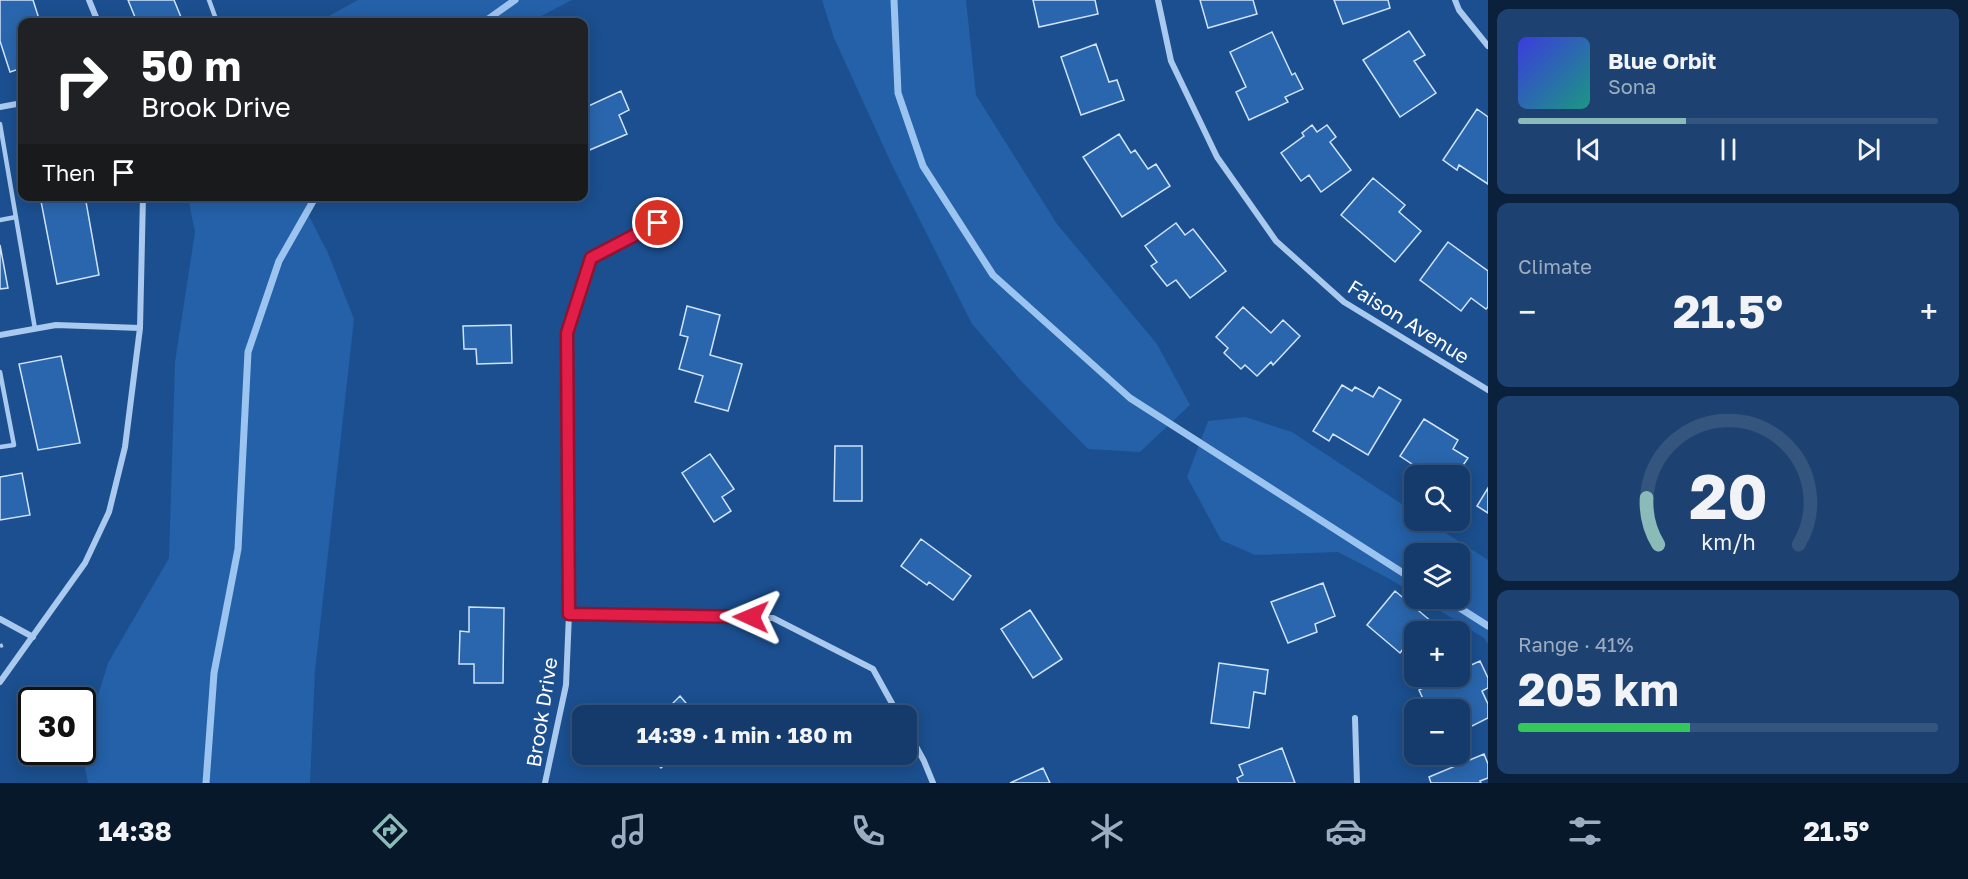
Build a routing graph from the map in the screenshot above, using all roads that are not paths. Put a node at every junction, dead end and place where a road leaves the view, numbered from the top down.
1 (89, 0) edge
2 (209, 0) edge
3 (1158, 0) edge
4 (1455, 0) edge
5 (96, 18) edge
6 (216, 18) edge
7 (1488, 46) edge
8 (18, 104) edge
9 (0, 107) edge
10 (0, 124) edge
11 (143, 201) edge
12 (16, 217) junction
13 (0, 220) edge
14 (658, 223) dead end
15 (140, 328) junction
16 (35, 329) junction
17 (0, 335) edge
18 (0, 372) edge
19 (1488, 390) edge
20 (0, 447) edge
21 (569, 614) junction
22 (0, 619) edge
23 (33, 637) junction
24 (0, 682) edge
25 (893, 705) edge
26 (1355, 718) dead end
27 (917, 748) edge
28 (545, 783) edge
29 (933, 783) edge
30 (1357, 783) edge

1 - 5 street
2 - 6 lane
3 - 19 street, Faison Avenue
4 - 7 street
8 - 9 street
10 - 12 lane
11 - 15 street
12 - 13 lane
12 - 16 lane
14 - 21 street, Brook Drive
15 - 16 street
15 - 23 street
16 - 17 street
18 - 20 lane
21 - 25 street
21 - 28 street, Brook Drive
22 - 23 street
23 - 24 street
26 - 30 street
27 - 29 street

